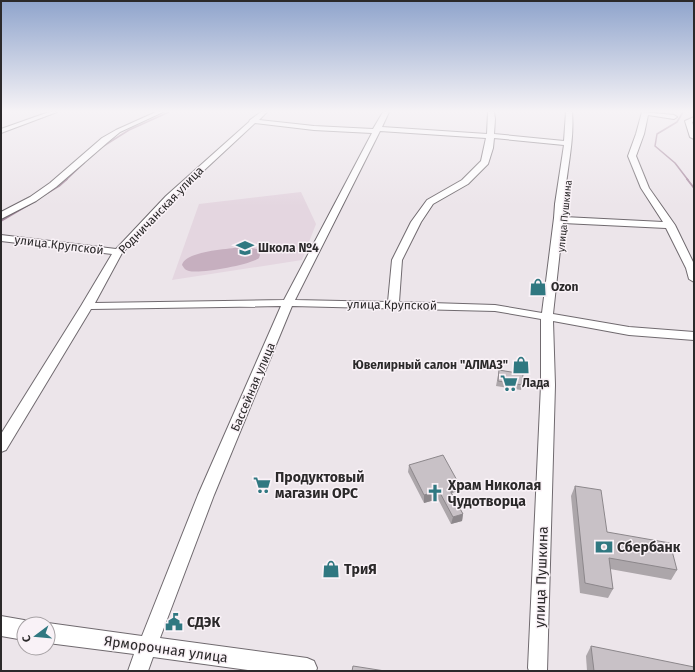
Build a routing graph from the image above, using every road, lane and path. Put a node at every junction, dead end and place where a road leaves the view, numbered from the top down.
1 (101, 143) edge
2 (228, 143) edge
3 (369, 143) edge
4 (489, 143) edge
5 (568, 143) edge
6 (570, 143) edge
7 (637, 143) edge
8 (1, 216) edge
9 (561, 219) junction
10 (670, 225) junction
11 (1, 238) edge
12 (118, 252) junction
13 (694, 279) edge
14 (288, 303) junction
15 (394, 305) junction
16 (88, 306) junction
17 (547, 318) junction
18 (694, 336) edge
19 (1, 446) edge
20 (1, 626) edge
21 (16, 629) edge
22 (56, 634) edge
23 (148, 646) junction
24 (307, 668) dead end
25 (538, 668) dead end
26 (138, 671) edge

1 - 8 street
2 - 12 street, Родничанская улица
3 - 14 street, Бассейная улица
4 - 15 street
5 - 9 street, улица Пушкина
6 - 9 street, улица Пушкина
7 - 10 street
9 - 10 street
9 - 17 street, улица Пушкина
10 - 13 street
11 - 12 street, улица Крупской
12 - 16 street, Родничанская улица
14 - 15 street, улица Крупской
14 - 16 street, улица Крупской
14 - 23 street, Бассейная улица
15 - 17 street, улица Крупской
16 - 19 street, Родничанская улица
17 - 18 street, улица Крупской
17 - 25 street, улица Пушкина
20 - 21 street
22 - 23 street, Ярморочная улица
23 - 24 street, Ярморочная улица
23 - 26 street, Бассейная улица

